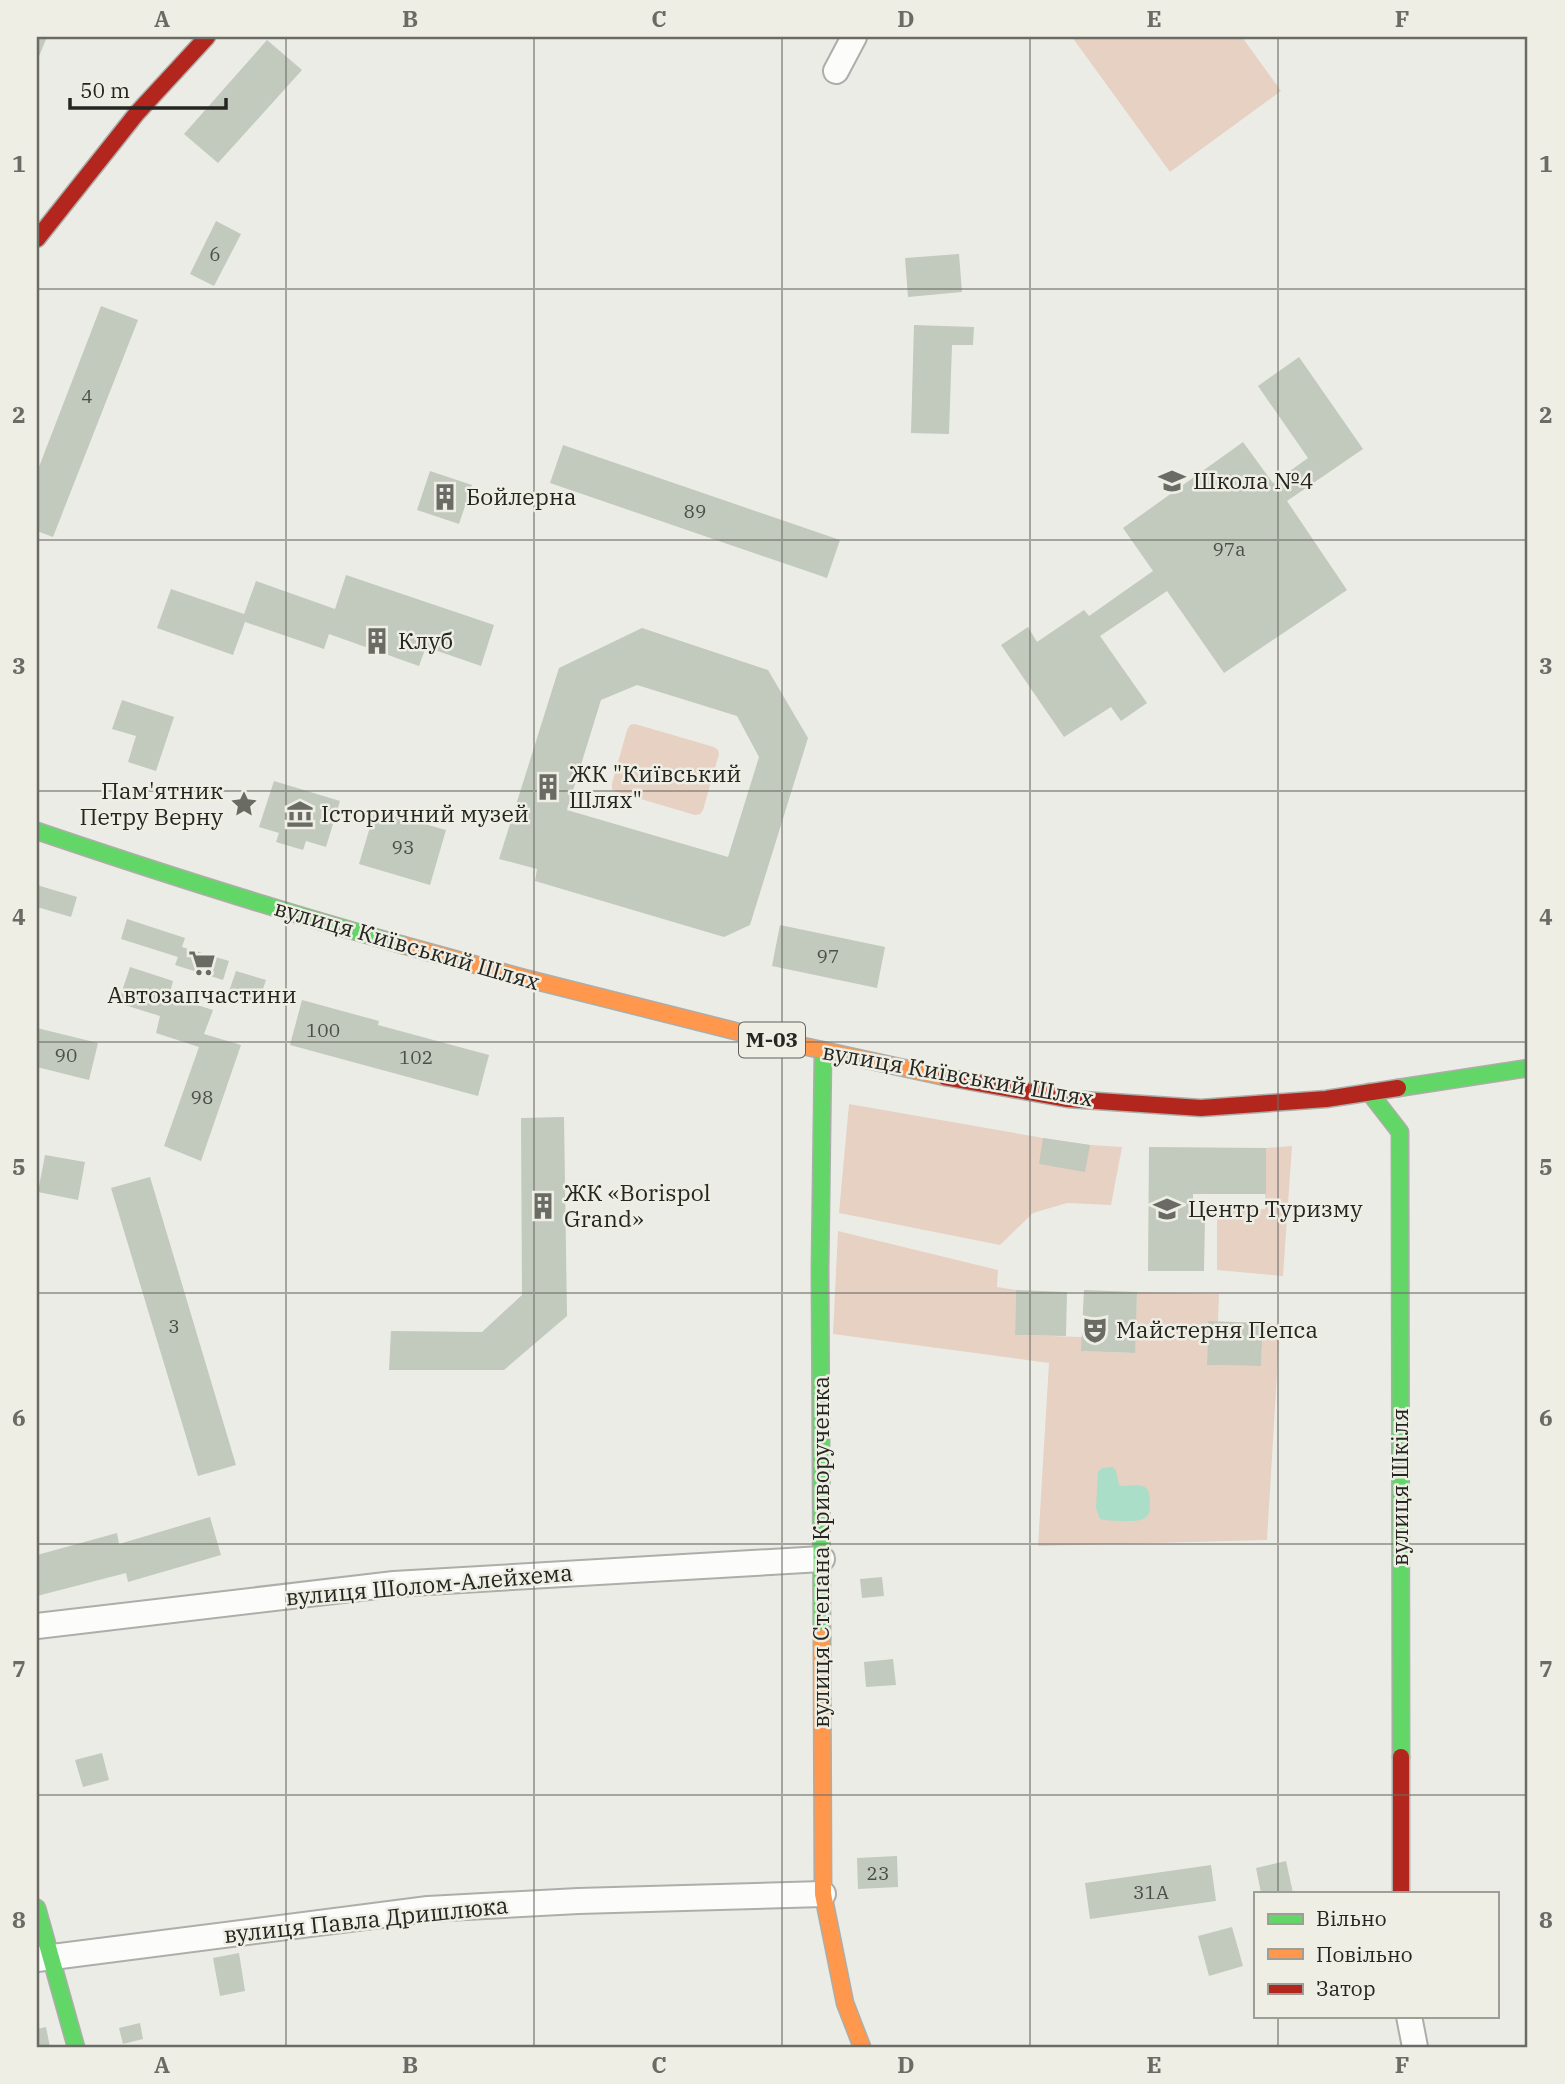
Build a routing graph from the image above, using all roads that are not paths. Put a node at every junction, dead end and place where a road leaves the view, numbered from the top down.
1 (207, 37) edge
2 (854, 37) edge
3 (836, 71) dead end
4 (37, 239) edge
5 (37, 831) edge
6 (823, 1051) junction
7 (1528, 1068) edge
8 (1368, 1092) junction
9 (822, 1559) junction
10 (37, 1626) edge
11 (1401, 1892) edge
12 (823, 1894) junction
13 (37, 1908) edge
14 (44, 1958) edge
15 (1409, 2018) edge
16 (76, 2047) edge
17 (862, 2047) edge
18 (1415, 2047) edge

1 - 4 main road
2 - 3 street
5 - 6 main road, вулиця Київський Шлях / М-03
6 - 8 main road, вулиця Київський Шлях / М-03
6 - 9 main road, вулиця Степана Криворученка
7 - 8 main road, вулиця Київський Шлях / М-03
8 - 11 main road, вулиця Шкіля
9 - 10 street, вулиця Шолом-Алейхема
9 - 12 main road, вулиця Степана Криворученка
12 - 14 street, вулиця Павла Дришлюка
12 - 17 main road, вулиця Степана Криворученка
13 - 14 main road
14 - 16 main road
15 - 18 street

